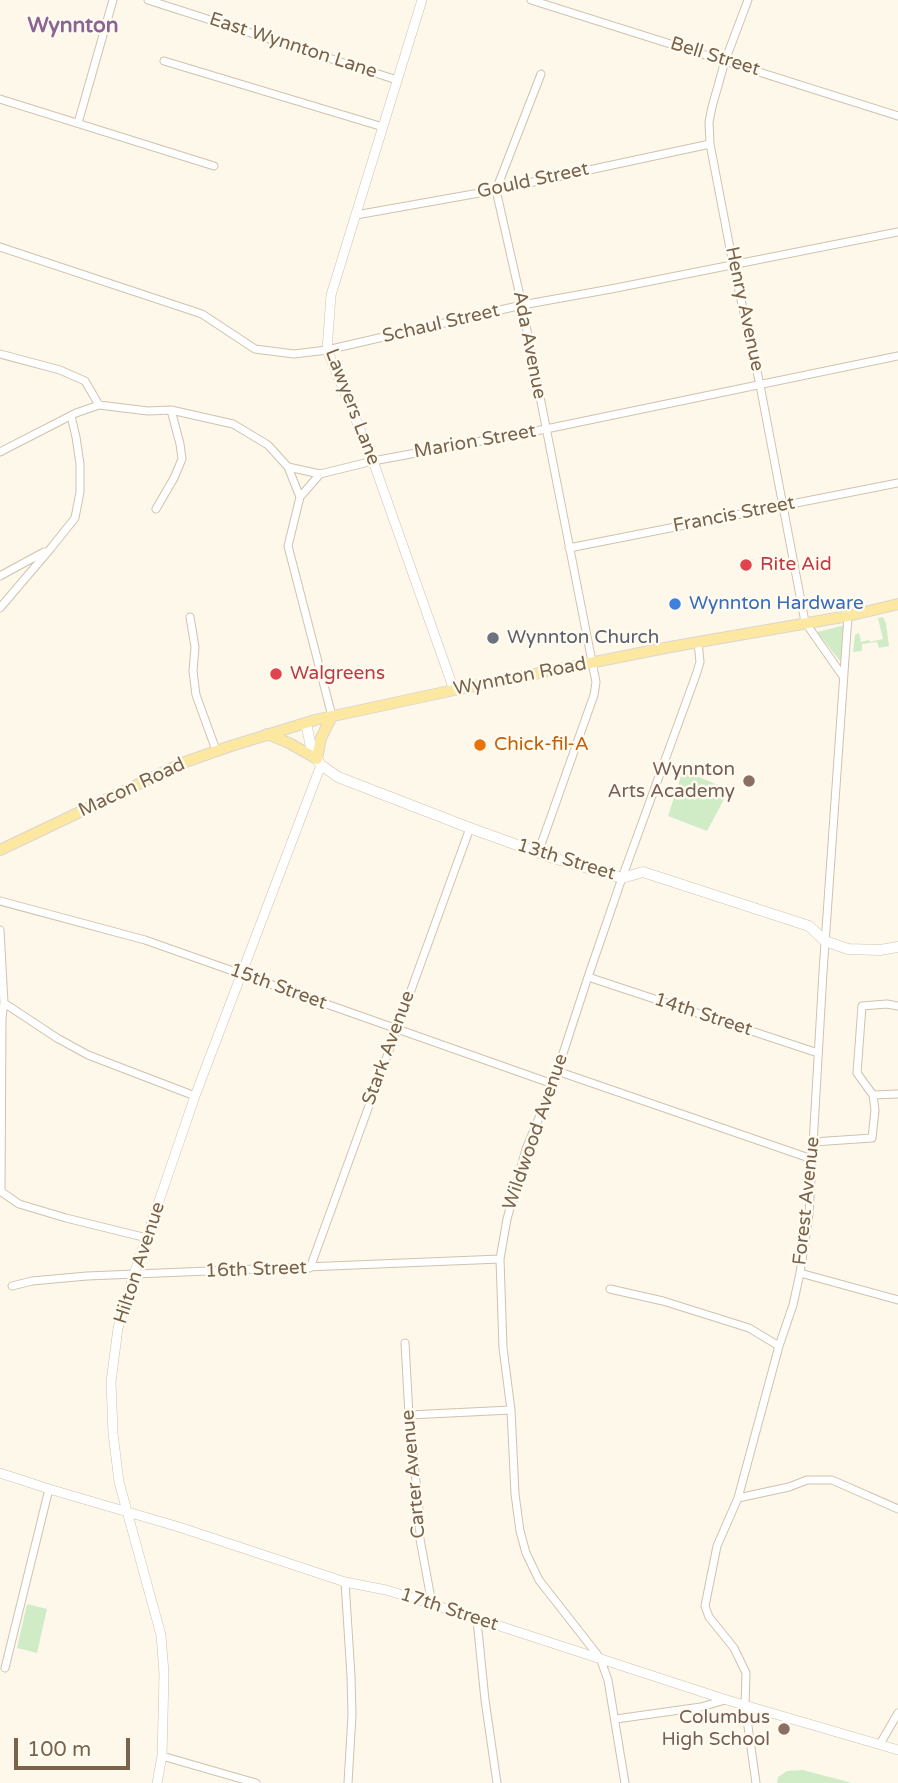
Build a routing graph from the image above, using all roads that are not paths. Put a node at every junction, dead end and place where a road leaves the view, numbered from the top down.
1 (113, 0) edge
2 (148, 0) edge
3 (422, 0) edge
4 (531, 0) edge
5 (748, 0) edge
6 (164, 61) dead end
7 (725, 61) junction
8 (541, 74) dead end
9 (397, 80) junction
10 (0, 99) edge
11 (898, 116) edge
12 (78, 123) junction
13 (383, 127) junction
14 (710, 144) junction
15 (214, 166) dead end
16 (496, 190) junction
17 (356, 215) junction
18 (898, 232) edge
19 (0, 247) edge
20 (733, 264) junction
21 (522, 305) junction
22 (327, 350) junction
23 (0, 354) edge
24 (898, 356) edge
25 (760, 385) junction
26 (99, 405) junction
27 (171, 410) junction
28 (71, 416) junction
29 (546, 429) junction
30 (0, 452) edge
31 (373, 461) junction
32 (288, 467) junction
33 (320, 474) junction
34 (898, 483) edge
35 (300, 497) junction
36 (784, 505) junction
37 (156, 509) dead end
38 (51, 548) junction
39 (569, 548) junction
40 (0, 576) edge
41 (898, 604) edge
42 (0, 607) edge
43 (848, 616) junction
44 (190, 617) dead end
45 (805, 622) junction
46 (698, 642) junction
47 (592, 663) junction
48 (843, 677) junction
49 (454, 690) junction
50 (332, 716) junction
51 (306, 723) junction
52 (267, 734) junction
53 (216, 750) junction
54 (319, 762) junction
55 (470, 828) junction
56 (0, 850) edge
57 (538, 853) junction
58 (622, 878) junction
59 (0, 901) edge
60 (0, 930) edge
61 (825, 941) junction
62 (898, 947) edge
63 (240, 974) junction
64 (587, 977) junction
65 (4, 1003) junction
66 (898, 1006) edge
67 (1, 1020) edge
68 (396, 1029) junction
69 (818, 1053) junction
70 (557, 1071) junction
71 (554, 1084) junction
72 (898, 1094) edge
73 (873, 1095) junction
74 (195, 1096) junction
75 (813, 1142) junction
76 (812, 1159) junction
77 (1, 1192) edge
78 (147, 1238) junction
79 (500, 1259) junction
80 (310, 1268) junction
81 (800, 1273) junction
82 (134, 1274) junction
83 (12, 1286) dead end
84 (610, 1289) dead end
85 (898, 1300) edge
86 (405, 1343) dead end
87 (779, 1346) junction
88 (511, 1410) junction
89 (409, 1415) junction
90 (0, 1473) edge
91 (49, 1489) junction
92 (738, 1498) junction
93 (898, 1509) edge
94 (127, 1511) junction
95 (345, 1582) junction
96 (432, 1604) junction
97 (477, 1620) junction
98 (600, 1658) junction
99 (5, 1668) dead end
100 (727, 1700) junction
101 (746, 1704) junction
102 (898, 1713) edge
103 (615, 1719) junction
104 (880, 1745) junction
105 (898, 1750) edge
106 (162, 1756) junction
107 (157, 1783) edge
108 (256, 1783) edge
109 (348, 1783) edge
110 (497, 1783) edge
111 (625, 1783) edge
112 (756, 1783) edge

1 - 12 street
2 - 9 street, East Wynnton Lane
3 - 9 street, Lawyers Lane
4 - 7 street, Bell Street
5 - 7 street, Henry Avenue
6 - 13 street
7 - 11 street, Bell Street
7 - 14 street, Henry Avenue
8 - 16 street
9 - 13 street, Lawyers Lane
10 - 12 street
12 - 15 street
13 - 17 street, Lawyers Lane
14 - 16 street, Gould Street
14 - 20 street, Henry Avenue
16 - 17 street, Gould Street
16 - 21 street, Ada Avenue
17 - 22 street, Lawyers Lane
18 - 20 street, Schaul Street
19 - 22 street, Schaul Street
20 - 21 street, Schaul Street
20 - 25 street, Henry Avenue
21 - 22 street, Schaul Street
21 - 29 street, Ada Avenue
22 - 31 street, Lawyers Lane
23 - 26 street
24 - 25 street, Marion Street
25 - 29 street, Marion Street
25 - 36 street, Henry Avenue
26 - 27 street
26 - 28 street
27 - 32 street
27 - 37 street
28 - 30 street
28 - 38 street
29 - 31 street, Marion Street
29 - 39 street, Ada Avenue
31 - 33 street, Marion Street
31 - 49 street, Lawyers Lane
32 - 33 street, Marion Street
32 - 35 street
33 - 35 street
34 - 36 street, Francis Street
35 - 50 street
36 - 39 street, Francis Street
36 - 45 street, Henry Avenue
38 - 40 street
38 - 42 street
39 - 47 street, Ada Avenue
41 - 43 main road, Wynnton Road
43 - 45 main road, Wynnton Road
43 - 48 street, Forest Avenue
44 - 53 street
45 - 46 main road, Wynnton Road
45 - 48 street
46 - 47 main road, Wynnton Road
46 - 58 street, Wildwood Avenue
47 - 49 main road, Wynnton Road
47 - 57 street
48 - 61 street, Forest Avenue
49 - 50 main road, Wynnton Road
50 - 51 main road, Wynnton Road
50 - 54 main road
51 - 52 main road, Wynnton Road
51 - 54 main road
52 - 53 main road, Macon Road
52 - 54 main road
53 - 56 main road, Macon Road
54 - 55 main road, 13th Street
54 - 63 street, Hilton Avenue
55 - 57 main road, 13th Street
55 - 68 street, Stark Avenue
57 - 58 main road, 13th Street
58 - 61 main road, 13th Street
58 - 64 street, Wildwood Avenue
59 - 63 street, 15th Street
60 - 65 street
61 - 62 main road, 13th Street
61 - 69 street, Forest Avenue
63 - 68 street, 15th Street
63 - 74 street, Hilton Avenue
64 - 69 street, 14th Street
64 - 70 street, Wildwood Avenue
65 - 67 street
65 - 74 street
66 - 73 street
67 - 77 street
68 - 71 street, 15th Street
68 - 80 street, Stark Avenue
69 - 75 street, Forest Avenue
70 - 71 street, Wildwood Avenue
70 - 76 street
71 - 79 street, Wildwood Avenue
72 - 73 street
73 - 75 street
74 - 78 street, Hilton Avenue
75 - 76 street, Forest Avenue
76 - 81 street, Forest Avenue
77 - 78 street
78 - 82 street, Hilton Avenue
79 - 80 street, 16th Street
79 - 88 street, Wildwood Avenue
80 - 82 street, 16th Street
81 - 85 street
81 - 87 street, Forest Avenue
82 - 83 street, 16th Street
82 - 94 street, Hilton Avenue
84 - 87 street
86 - 89 street, Carter Avenue
87 - 92 street, Forest Avenue
88 - 89 street
88 - 98 street, Wildwood Avenue
89 - 96 street, Carter Avenue
90 - 91 street, 17th Street
91 - 94 street, 17th Street
91 - 99 street
92 - 93 street
92 - 101 street, Forest Avenue
94 - 95 street, 17th Street
94 - 106 street, Hilton Avenue
95 - 96 street, 17th Street
95 - 109 street
96 - 97 street, 17th Street
97 - 98 street, 17th Street
97 - 110 street
98 - 100 street, 17th Street
98 - 103 street, Wildwood Avenue
100 - 101 street, 17th Street
100 - 103 street
101 - 104 street, 17th Street
101 - 112 street, Forest Avenue
102 - 104 street
103 - 111 street, Wildwood Avenue
104 - 105 street, 17th Street
106 - 107 street, Hilton Avenue
106 - 108 street

